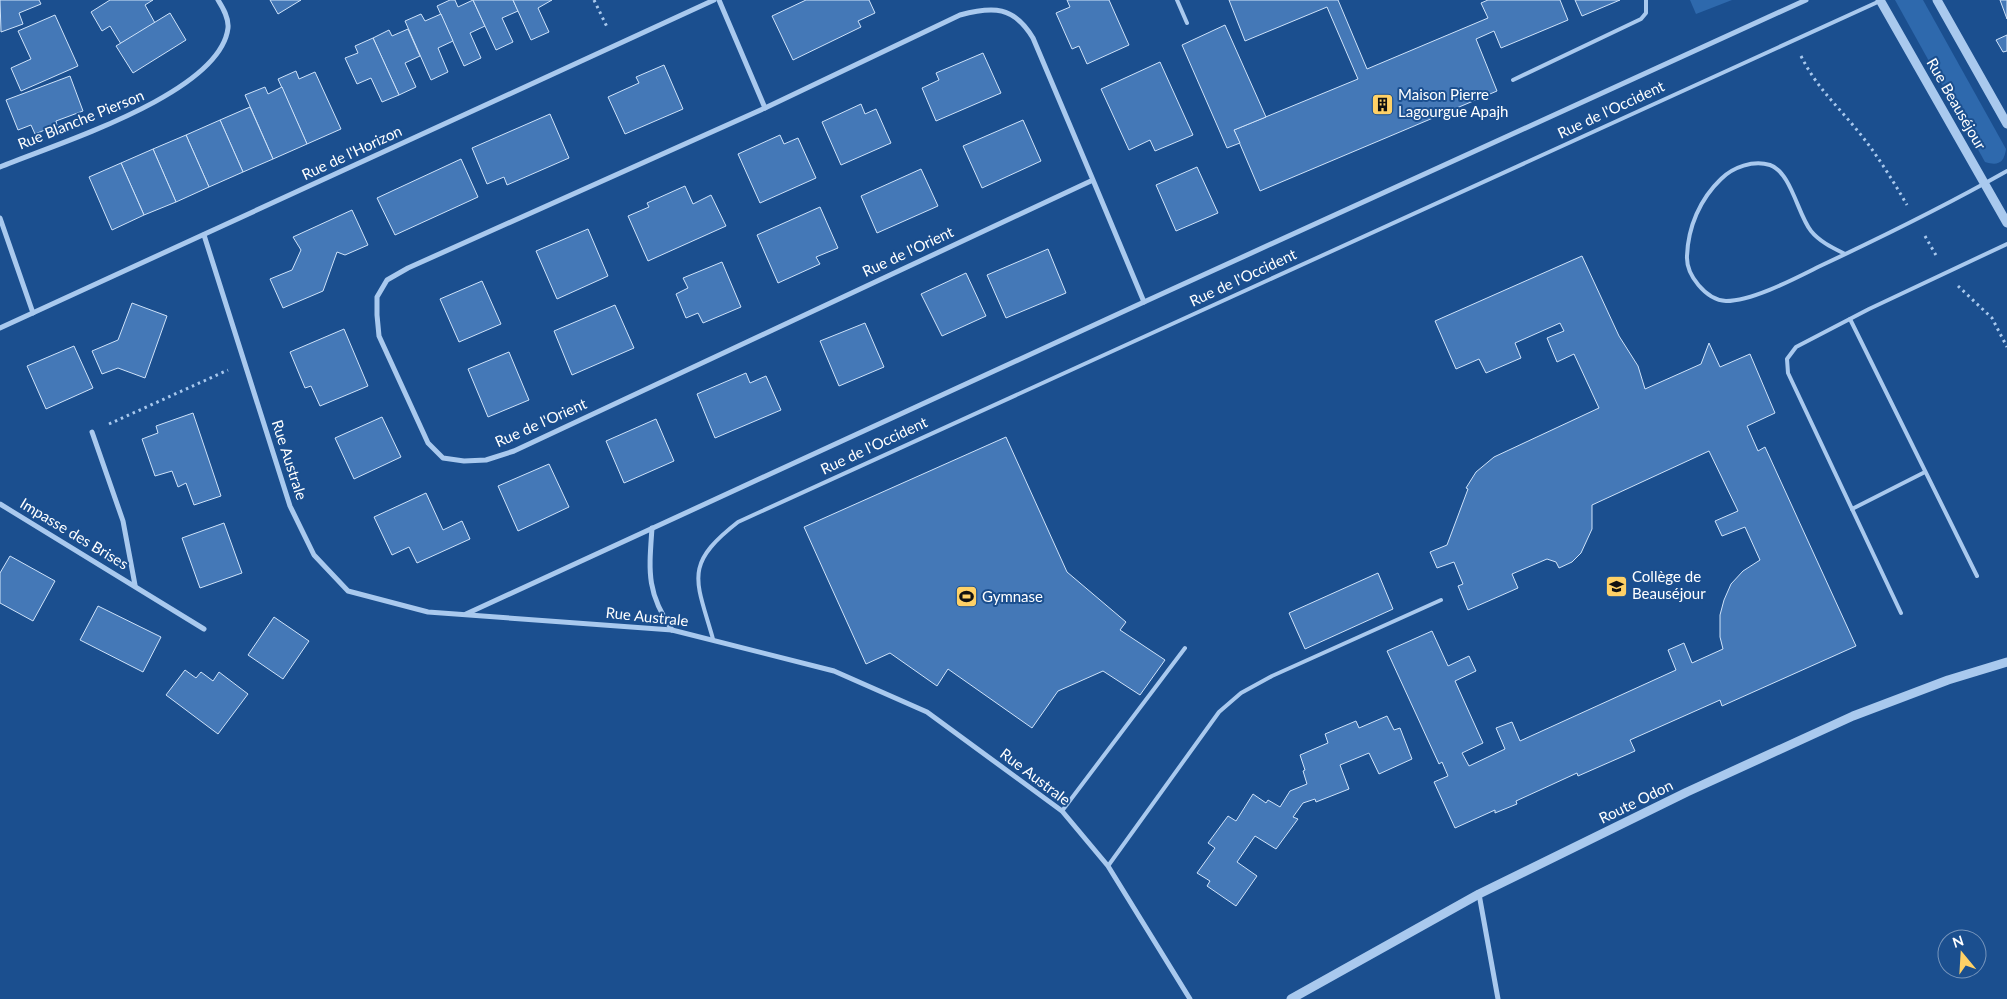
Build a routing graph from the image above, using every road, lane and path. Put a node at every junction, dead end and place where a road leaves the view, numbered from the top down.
1 (218, 0) edge
2 (594, 0) edge
3 (714, 0) edge
4 (719, 0) edge
5 (1177, 0) edge
6 (1646, 0) edge
7 (1806, 0) edge
8 (1880, 0) edge
9 (1937, 0) edge
10 (1187, 23) dead end
11 (1794, 40) junction
12 (616, 45) junction
13 (1513, 80) dead end
14 (765, 108) junction
15 (2007, 124) edge
16 (0, 167) edge
17 (2007, 171) edge
18 (1093, 180) junction
19 (1985, 183) junction
20 (0, 218) edge
21 (1916, 221) junction
22 (2007, 222) edge
23 (204, 236) junction
24 (2007, 244) edge
25 (1845, 254) junction
26 (1946, 273) junction
27 (1144, 302) junction
28 (33, 313) junction
29 (1850, 319) junction
30 (0, 328) edge
31 (2007, 347) edge
32 (245, 363) junction
33 (92, 432) joint
34 (1925, 472) junction
35 (0, 504) edge
36 (1852, 509) junction
37 (652, 528) junction
38 (1977, 576) dead end
39 (135, 585) junction
40 (1441, 600) dead end
41 (1901, 613) dead end
42 (466, 614) junction
43 (204, 629) dead end
44 (672, 630) junction
45 (712, 639) junction
46 (1186, 648) dead end
47 (2007, 662) edge
48 (1062, 811) junction
49 (1108, 866) junction
50 (1479, 894) junction
51 (1190, 999) edge
52 (1291, 999) edge
53 (1498, 999) edge

1 - 16 street, Rue Blanche Pierson
2 - 12 path
3 - 12 street, Rue de l'Horizon
4 - 14 street
5 - 10 lane
6 - 13 lane
7 - 27 street, Rue de l'Occident
8 - 11 lane, Rue de l'Occident
8 - 19 street, Rue Beauséjour
9 - 15 street
11 - 21 path
11 - 45 lane, Rue de l'Occident
12 - 23 street, Rue de l'Horizon
14 - 18 street, Rue de l'Orient
14 - 18 street, Rue de l'Orient
17 - 19 lane
18 - 27 street, Rue de l'Orient
19 - 21 lane
19 - 22 street, Rue Beauséjour
20 - 28 street
21 - 25 lane
21 - 26 path
23 - 28 street, Rue de l'Horizon
23 - 32 street, Rue Australe
24 - 26 lane
25 - 25 lane
26 - 29 lane
26 - 31 path
27 - 37 street, Rue de l'Occident
28 - 30 street, Rue de l'Horizon
29 - 34 lane
29 - 36 lane
32 - 33 path
32 - 42 street, Rue Australe
33 - 39 street, Impasse des Brises
34 - 36 lane
34 - 38 lane
35 - 39 street, Impasse des Brises
36 - 41 lane
37 - 42 street, Rue de l'Occident
37 - 44 street
39 - 43 street, Impasse des Brises
40 - 49 lane
42 - 44 street, Rue Australe
44 - 45 street, Rue Australe
45 - 48 street, Rue Australe
46 - 48 lane
47 - 50 street, Route Odon
48 - 49 street, Rue Australe
49 - 51 street, Rue Australe
50 - 52 street, Route Odon
50 - 53 street

